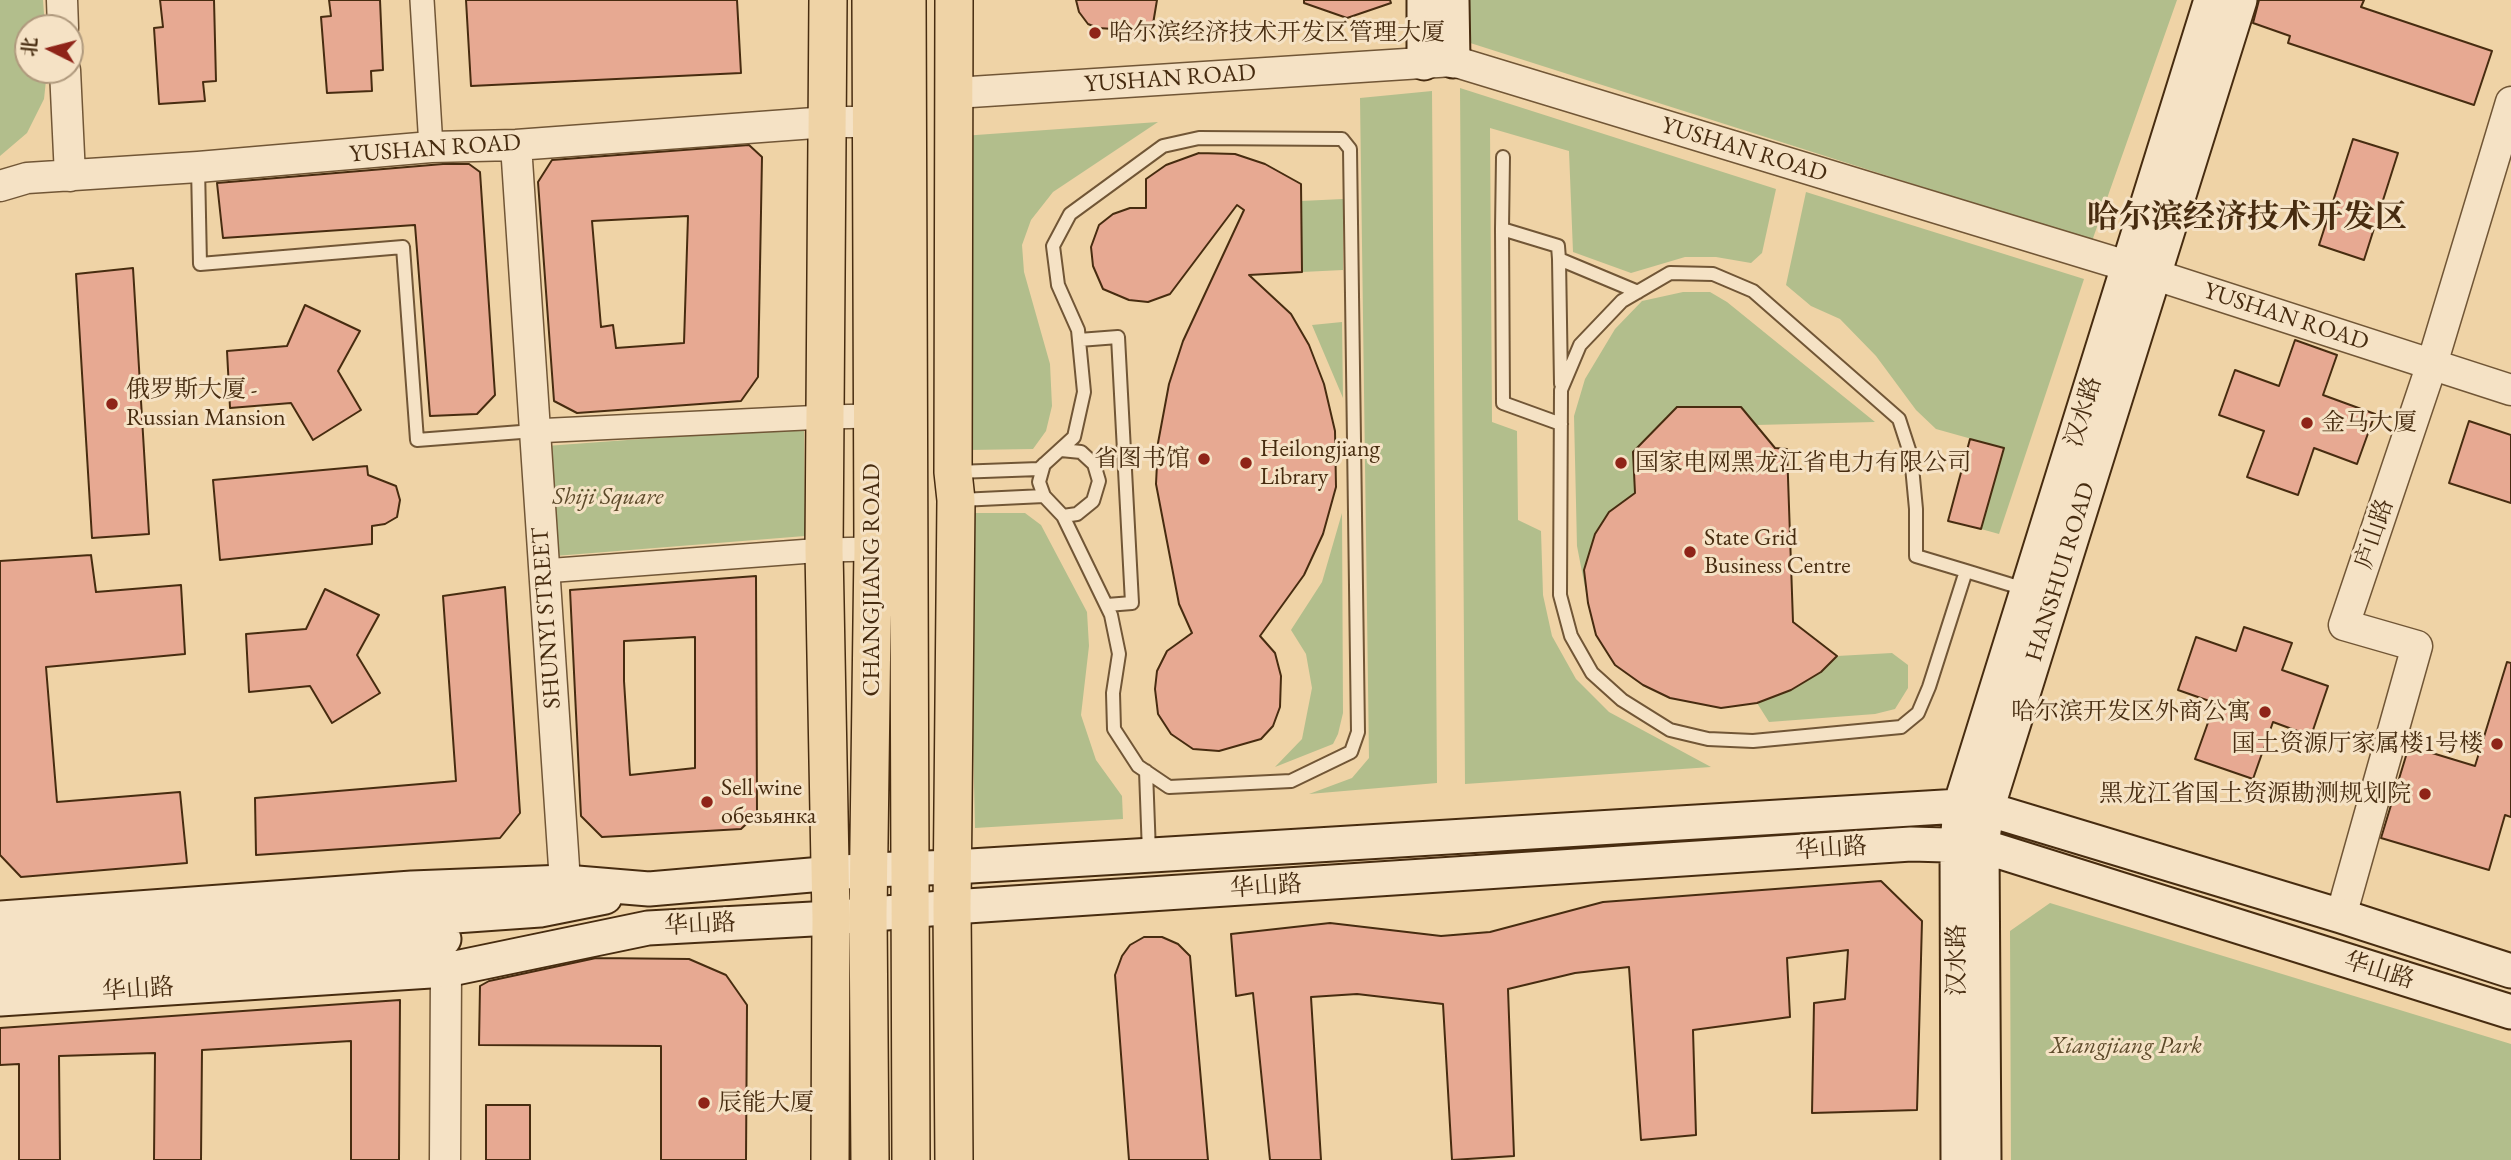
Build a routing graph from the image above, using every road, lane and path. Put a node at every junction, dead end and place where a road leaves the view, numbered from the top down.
1 (422, 0) edge
2 (828, 0) edge
3 (871, 0) edge
4 (907, 0) edge
5 (954, 0) edge
6 (1424, 0) edge
7 (1452, 0) edge
8 (2211, 0) edge
9 (2240, 0) edge
10 (1439, 62) junction
11 (66, 84) edge
12 (955, 93) junction
13 (2511, 102) edge
14 (828, 122) junction
15 (871, 122) junction
16 (516, 145) junction
17 (431, 147) junction
18 (1503, 157) dead end
19 (198, 167) junction
20 (70, 176) junction
21 (0, 186) edge
22 (1502, 229) junction
23 (1559, 259) junction
24 (2141, 271) junction
25 (1638, 292) junction
26 (1079, 340) junction
27 (2432, 364) junction
28 (1561, 390) junction
29 (2511, 390) edge
30 (825, 416) junction
31 (873, 416) junction
32 (1561, 424) junction
33 (534, 431) junction
34 (1061, 450) junction
35 (1044, 464) junction
36 (955, 486) junction
37 (1044, 496) junction
38 (1063, 516) junction
39 (873, 549) junction
40 (824, 550) junction
41 (544, 571) junction
42 (1966, 571) junction
43 (2028, 590) junction
44 (1107, 605) junction
45 (1146, 771) junction
46 (1974, 807) junction
47 (1970, 846) junction
48 (1149, 853) junction
49 (954, 867) junction
50 (909, 869) junction
51 (869, 870) junction
52 (830, 873) junction
53 (565, 882) junction
54 (649, 889) junction
55 (952, 908) junction
56 (909, 911) junction
57 (868, 915) junction
58 (2342, 916) junction
59 (0, 918) edge
60 (831, 918) junction
61 (648, 928) junction
62 (0, 948) edge
63 (446, 970) junction
64 (2511, 971) edge
65 (0, 975) edge
66 (0, 999) edge
67 (2511, 1012) edge
68 (445, 1160) edge
69 (830, 1160) edge
70 (870, 1160) edge
71 (911, 1160) edge
72 (954, 1160) edge
73 (1958, 1160) edge
74 (1984, 1160) edge

1 - 17 street
2 - 14 main road
3 - 15 main road, CHANGJIANG ROAD
4 - 50 main road, CHANGJIANG ROAD
5 - 12 main road
6 - 10 main road
7 - 10 main road
8 - 24 main road, 汉水路
9 - 24 main road, HANSHUI ROAD
10 - 12 street, YUSHAN ROAD
10 - 24 street, YUSHAN ROAD
11 - 20 street
12 - 36 main road
13 - 27 street, 庐山路
14 - 15 street, YUSHAN ROAD
14 - 16 street, YUSHAN ROAD
14 - 30 main road
15 - 31 main road, CHANGJIANG ROAD
16 - 17 street, YUSHAN ROAD
16 - 33 street, SHUNYI STREET
17 - 19 street, YUSHAN ROAD
18 - 22 lane
19 - 20 street, YUSHAN ROAD
19 - 33 lane
20 - 21 street, YUSHAN ROAD
22 - 23 lane
22 - 32 lane
23 - 25 lane
23 - 28 lane
24 - 27 street, YUSHAN ROAD
24 - 43 main road, 汉水路
24 - 46 main road, HANSHUI ROAD
25 - 28 lane
25 - 42 lane
26 - 34 lane
26 - 44 lane
26 - 45 lane
27 - 29 street, YUSHAN ROAD
27 - 58 street, 庐山路
28 - 32 lane
30 - 31 street
30 - 33 street
30 - 40 main road
31 - 39 main road, CHANGJIANG ROAD
32 - 42 lane
33 - 41 street, SHUNYI STREET
34 - 35 lane
34 - 38 lane
35 - 36 lane
35 - 37 lane
36 - 37 lane
36 - 49 main road
37 - 38 lane
38 - 44 lane
39 - 40 street
39 - 51 main road, CHANGJIANG ROAD
40 - 41 street
40 - 52 main road
41 - 53 street, SHUNYI STREET
42 - 43 lane
43 - 46 main road, 汉水路
44 - 45 lane
45 - 48 lane
46 - 47 main road, HANSHUI ROAD
46 - 48 main road, 华山路
46 - 58 main road, 华山路
47 - 55 main road, 华山路
47 - 67 main road, 华山路
47 - 73 main road, 汉水路
47 - 74 main road, HANSHUI ROAD
48 - 49 main road, 华山路
49 - 50 main road, 华山路
49 - 55 main road
50 - 51 main road, 华山路
50 - 56 main road, CHANGJIANG ROAD
51 - 52 main road, 华山路
51 - 57 main road, CHANGJIANG ROAD
52 - 54 main road, 华山路
52 - 60 main road
53 - 54 main road, 华山路
53 - 59 main road, 华山路
54 - 62 main road
55 - 56 main road, 华山路
55 - 72 main road
56 - 57 main road, 华山路
56 - 71 main road, CHANGJIANG ROAD
57 - 60 main road, 华山路
57 - 70 main road, CHANGJIANG ROAD
58 - 64 main road, 华山路
60 - 61 main road, 华山路
60 - 69 main road
61 - 63 main road, 华山路
61 - 65 main road
63 - 66 main road, 华山路
63 - 68 street

